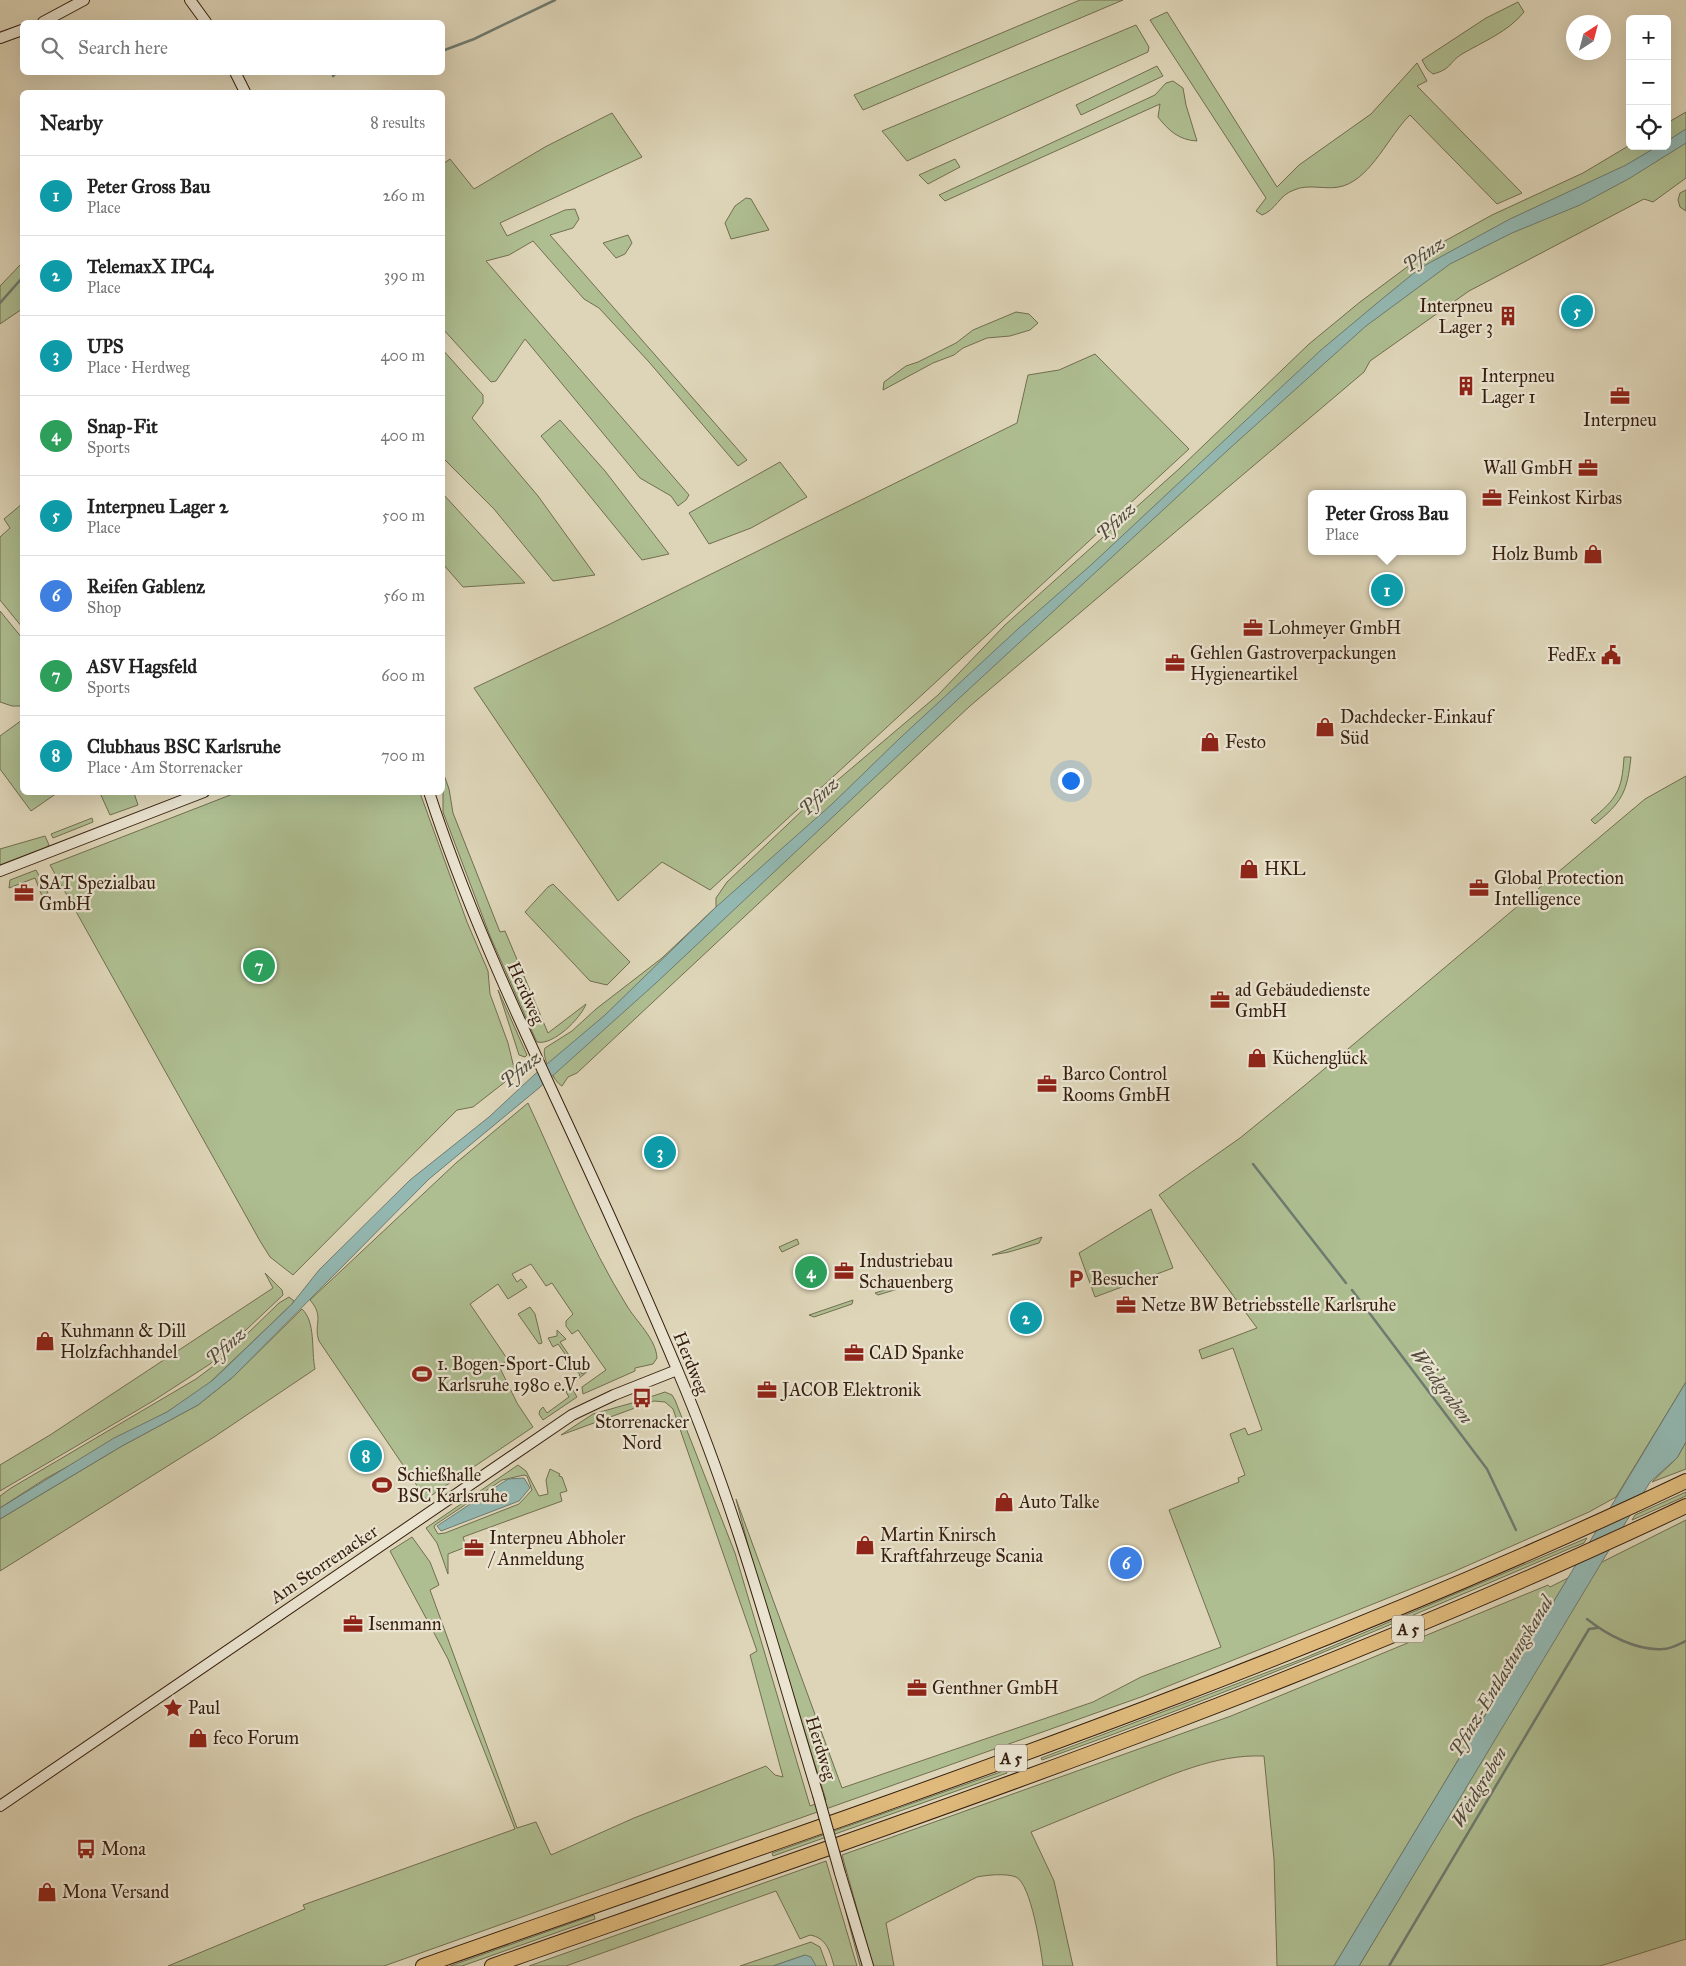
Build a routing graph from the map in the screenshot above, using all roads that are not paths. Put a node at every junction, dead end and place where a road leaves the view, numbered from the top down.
1 (84, 0) edge
2 (190, 0) edge
3 (47, 20) edge
4 (205, 20) edge
5 (20, 31) edge
6 (0, 38) edge
7 (236, 75) edge
8 (244, 90) edge
9 (196, 795) edge
10 (430, 795) edge
11 (0, 871) edge
12 (678, 1370) junction
13 (1686, 1481) edge
14 (1686, 1506) edge
15 (0, 1806) edge
16 (423, 1966) edge
17 (492, 1966) edge
18 (868, 1966) edge

1 - 3 main road
2 - 4 main road
5 - 6 main road
7 - 8 main road
9 - 11 main road
10 - 12 main road, Herdweg
12 - 15 main road, Am Storrenacker
12 - 18 main road, Herdweg, bridge
13 - 16 highway, A 5
14 - 17 highway, A 5

